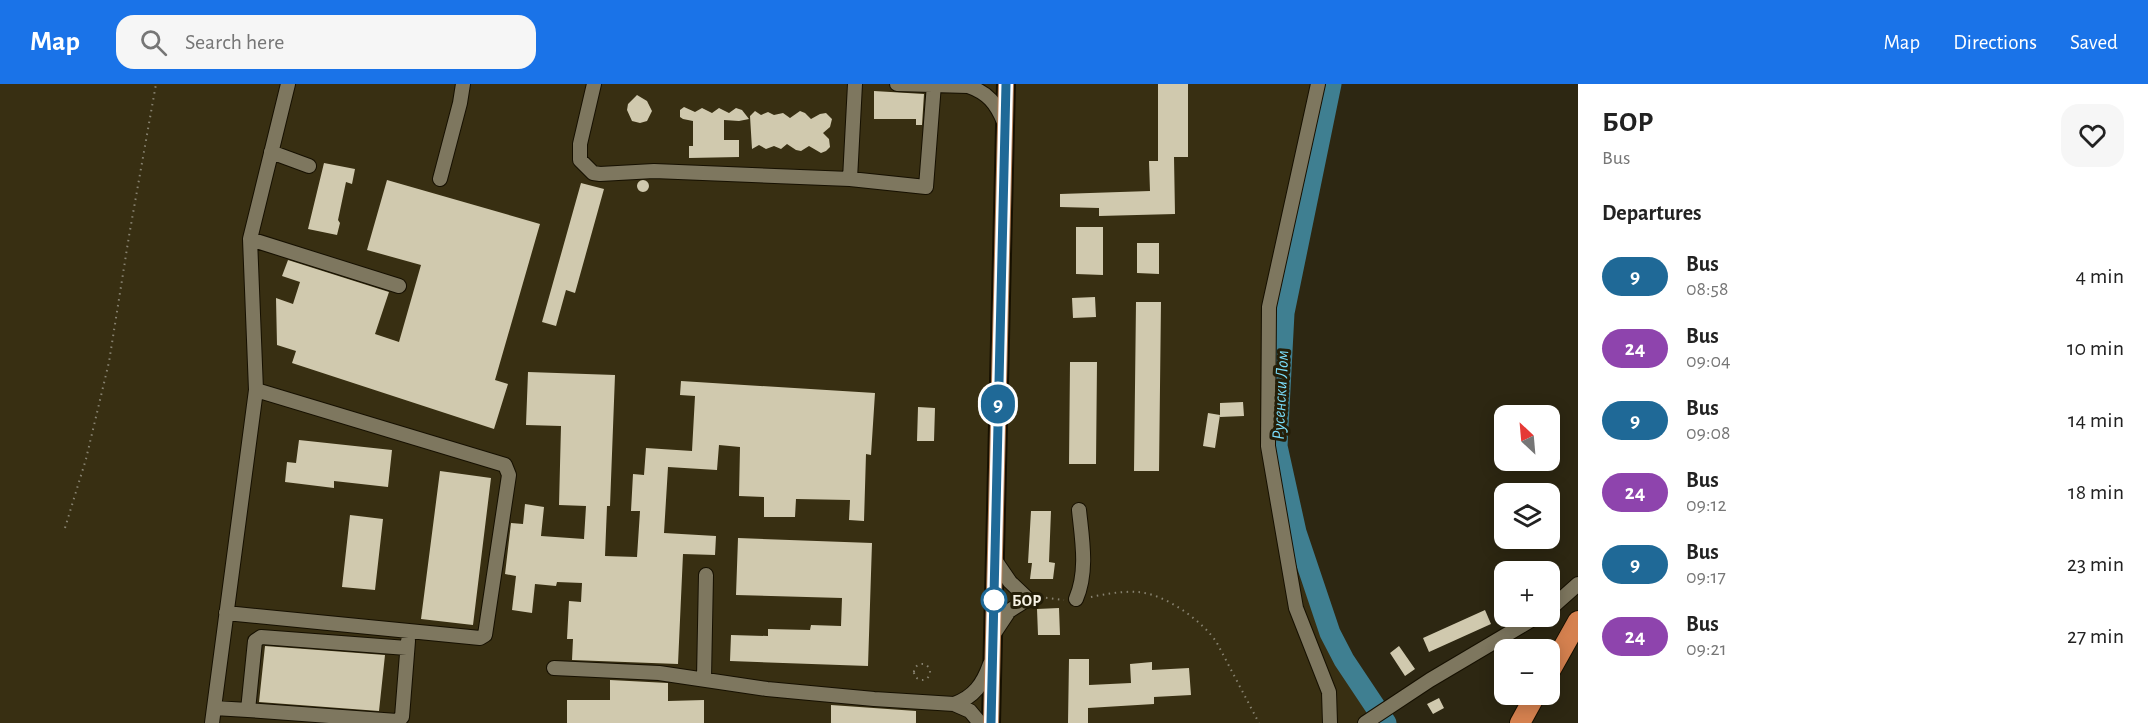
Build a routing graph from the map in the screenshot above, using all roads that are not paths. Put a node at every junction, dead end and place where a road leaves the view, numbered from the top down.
1 (288, 84) edge
2 (463, 84) edge
3 (594, 84) edge
4 (855, 84) edge
5 (897, 84) edge
6 (1006, 84) edge
7 (1318, 84) edge
8 (934, 85) edge
9 (970, 85) edge
10 (1005, 125) junction
11 (271, 152) junction
12 (309, 166) dead end
13 (440, 179) dead end
14 (850, 179) junction
15 (250, 239) junction
16 (399, 286) dead end
17 (256, 390) junction
18 (1079, 510) dead end
19 (995, 560) junction
20 (706, 575) dead end
21 (1578, 584) edge
22 (1076, 599) road end
23 (1560, 600) edge
24 (226, 613) junction
25 (1578, 621) edge
26 (1519, 627) edge
27 (408, 633) junction
28 (993, 636) junction
29 (407, 648) junction
30 (1560, 653) edge
31 (992, 656) junction
32 (554, 668) dead end
33 (704, 678) junction
34 (954, 704) junction
35 (1530, 705) edge
36 (214, 708) junction
37 (248, 710) junction
38 (1368, 721) edge
39 (212, 723) edge
40 (980, 723) edge
41 (991, 723) edge
42 (1330, 723) edge
43 (1520, 723) edge

1 - 11 street
2 - 13 street
3 - 14 street
4 - 14 street
5 - 8 street
6 - 10 main road
7 - 42 street
8 - 9 street
8 - 14 street
9 - 10 street
10 - 19 main road
11 - 12 street
11 - 15 street
15 - 16 street
15 - 17 street
17 - 24 street
17 - 27 street
18 - 22 street
19 - 28 main road
19 - 28 street
20 - 33 street
21 - 23 street
24 - 27 street
24 - 36 street
25 - 30 highway
26 - 38 street
27 - 29 street
28 - 31 main road
29 - 37 street
29 - 37 street
31 - 34 street
31 - 41 main road
32 - 33 street
33 - 34 street
34 - 40 street
35 - 43 highway
36 - 37 street
36 - 39 street

